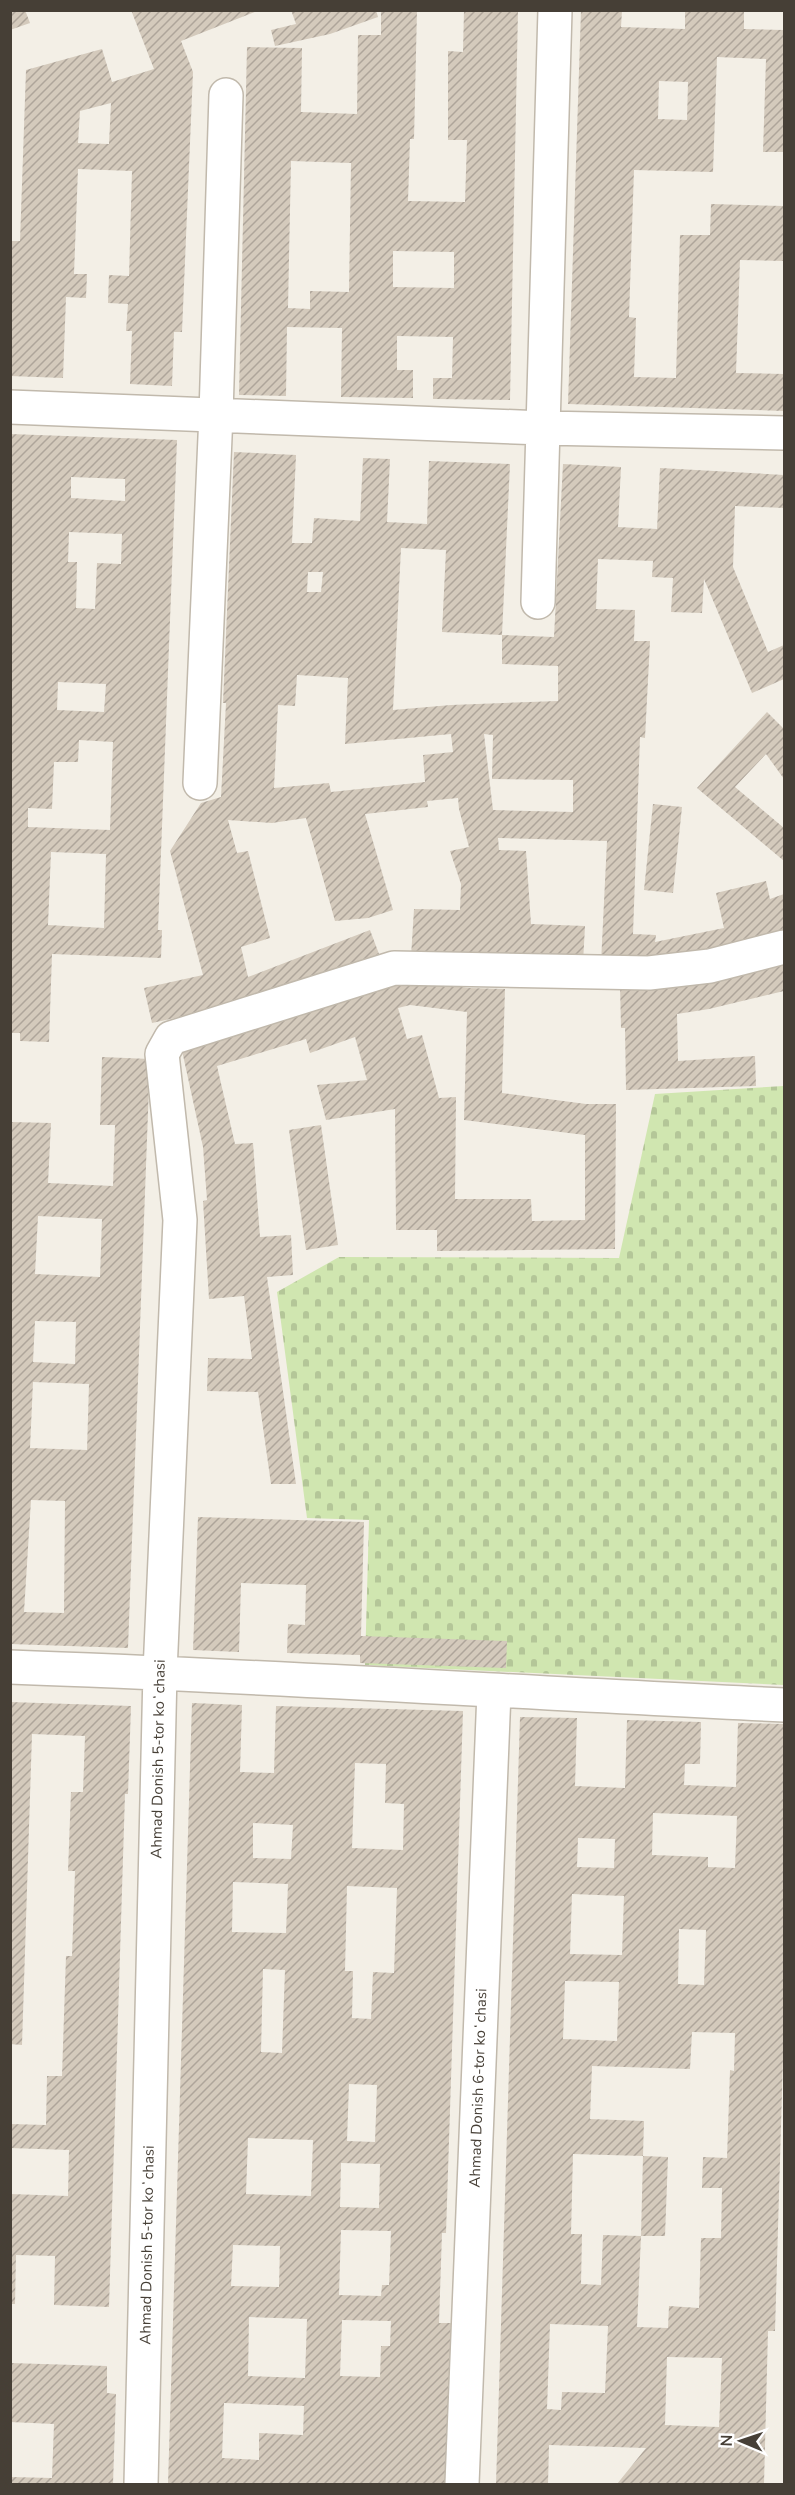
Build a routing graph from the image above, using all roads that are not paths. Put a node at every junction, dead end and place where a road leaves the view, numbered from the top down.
1 (555, 10) edge
2 (226, 95) dead end
3 (10, 407) edge
4 (216, 414) junction
5 (543, 428) junction
6 (784, 433) edge
7 (538, 602) dead end
8 (200, 783) dead end
9 (784, 947) edge
10 (10, 1667) edge
11 (160, 1672) junction
12 (494, 1692) junction
13 (784, 1705) edge
14 (141, 2484) edge
15 (462, 2484) edge

1 - 5 street
2 - 4 street
3 - 4 street
4 - 5 street
4 - 8 street
5 - 6 street
5 - 7 street
9 - 11 street, Ahmad Donish 5-tor koʻchasi
10 - 11 street
11 - 12 street
11 - 14 street, Ahmad Donish 5-tor koʻchasi
12 - 13 street
12 - 15 street, Ahmad Donish 6-tor koʻchasi

